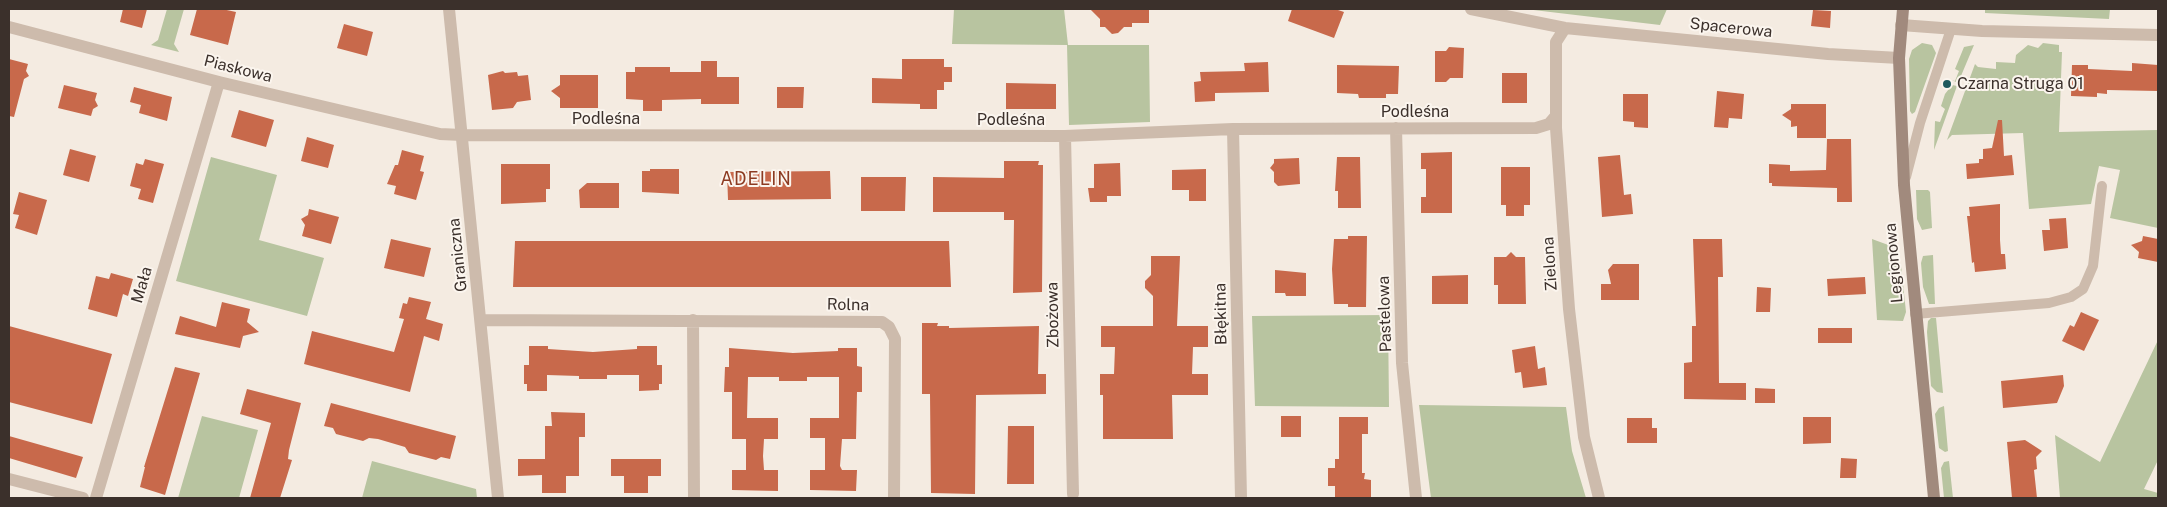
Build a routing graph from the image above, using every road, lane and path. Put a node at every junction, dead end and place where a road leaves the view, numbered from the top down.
1 (449, 9) edge
2 (1471, 9) edge
3 (1903, 9) edge
4 (1902, 25) junction
5 (9, 27) edge
6 (1565, 28) junction
7 (1951, 29) junction
8 (2158, 35) edge
9 (1899, 58) junction
10 (219, 82) junction
11 (1555, 117) junction
12 (1396, 128) junction
13 (1233, 129) junction
14 (462, 135) junction
15 (1065, 136) junction
16 (1904, 186) junction
17 (2102, 186) dead end
18 (1915, 314) junction
19 (481, 320) junction
20 (693, 320) junction
21 (9, 479) edge
22 (1073, 494) dead end
23 (83, 498) edge
24 (96, 498) edge
25 (498, 498) edge
26 (694, 498) edge
27 (894, 498) edge
28 (1240, 498) edge
29 (1416, 498) edge
30 (1599, 498) edge
31 (1934, 498) edge

1 - 14 street, Graniczna
2 - 6 street, Spacerowa
3 - 4 main road, Legionowa
4 - 7 street
4 - 9 main road, Legionowa
5 - 10 street, Piaskowa
6 - 9 street, Spacerowa
6 - 11 street, Zielona
7 - 8 street
7 - 16 lane
9 - 16 main road, Legionowa
10 - 14 street, Piaskowa
10 - 24 street, Mała
11 - 12 street, Podleśna
11 - 30 street, Zielona
12 - 13 street, Podleśna
12 - 29 street, Pastelowa
13 - 15 street, Podleśna
13 - 28 street, Błękitna
14 - 15 street, Podleśna
14 - 19 street, Graniczna
15 - 22 street, Zbożowa
16 - 18 main road, Legionowa
17 - 18 lane
18 - 31 main road, Legionowa
19 - 20 street, Rolna
19 - 25 street, Graniczna
20 - 26 street
20 - 27 street, Rolna
21 - 23 street

